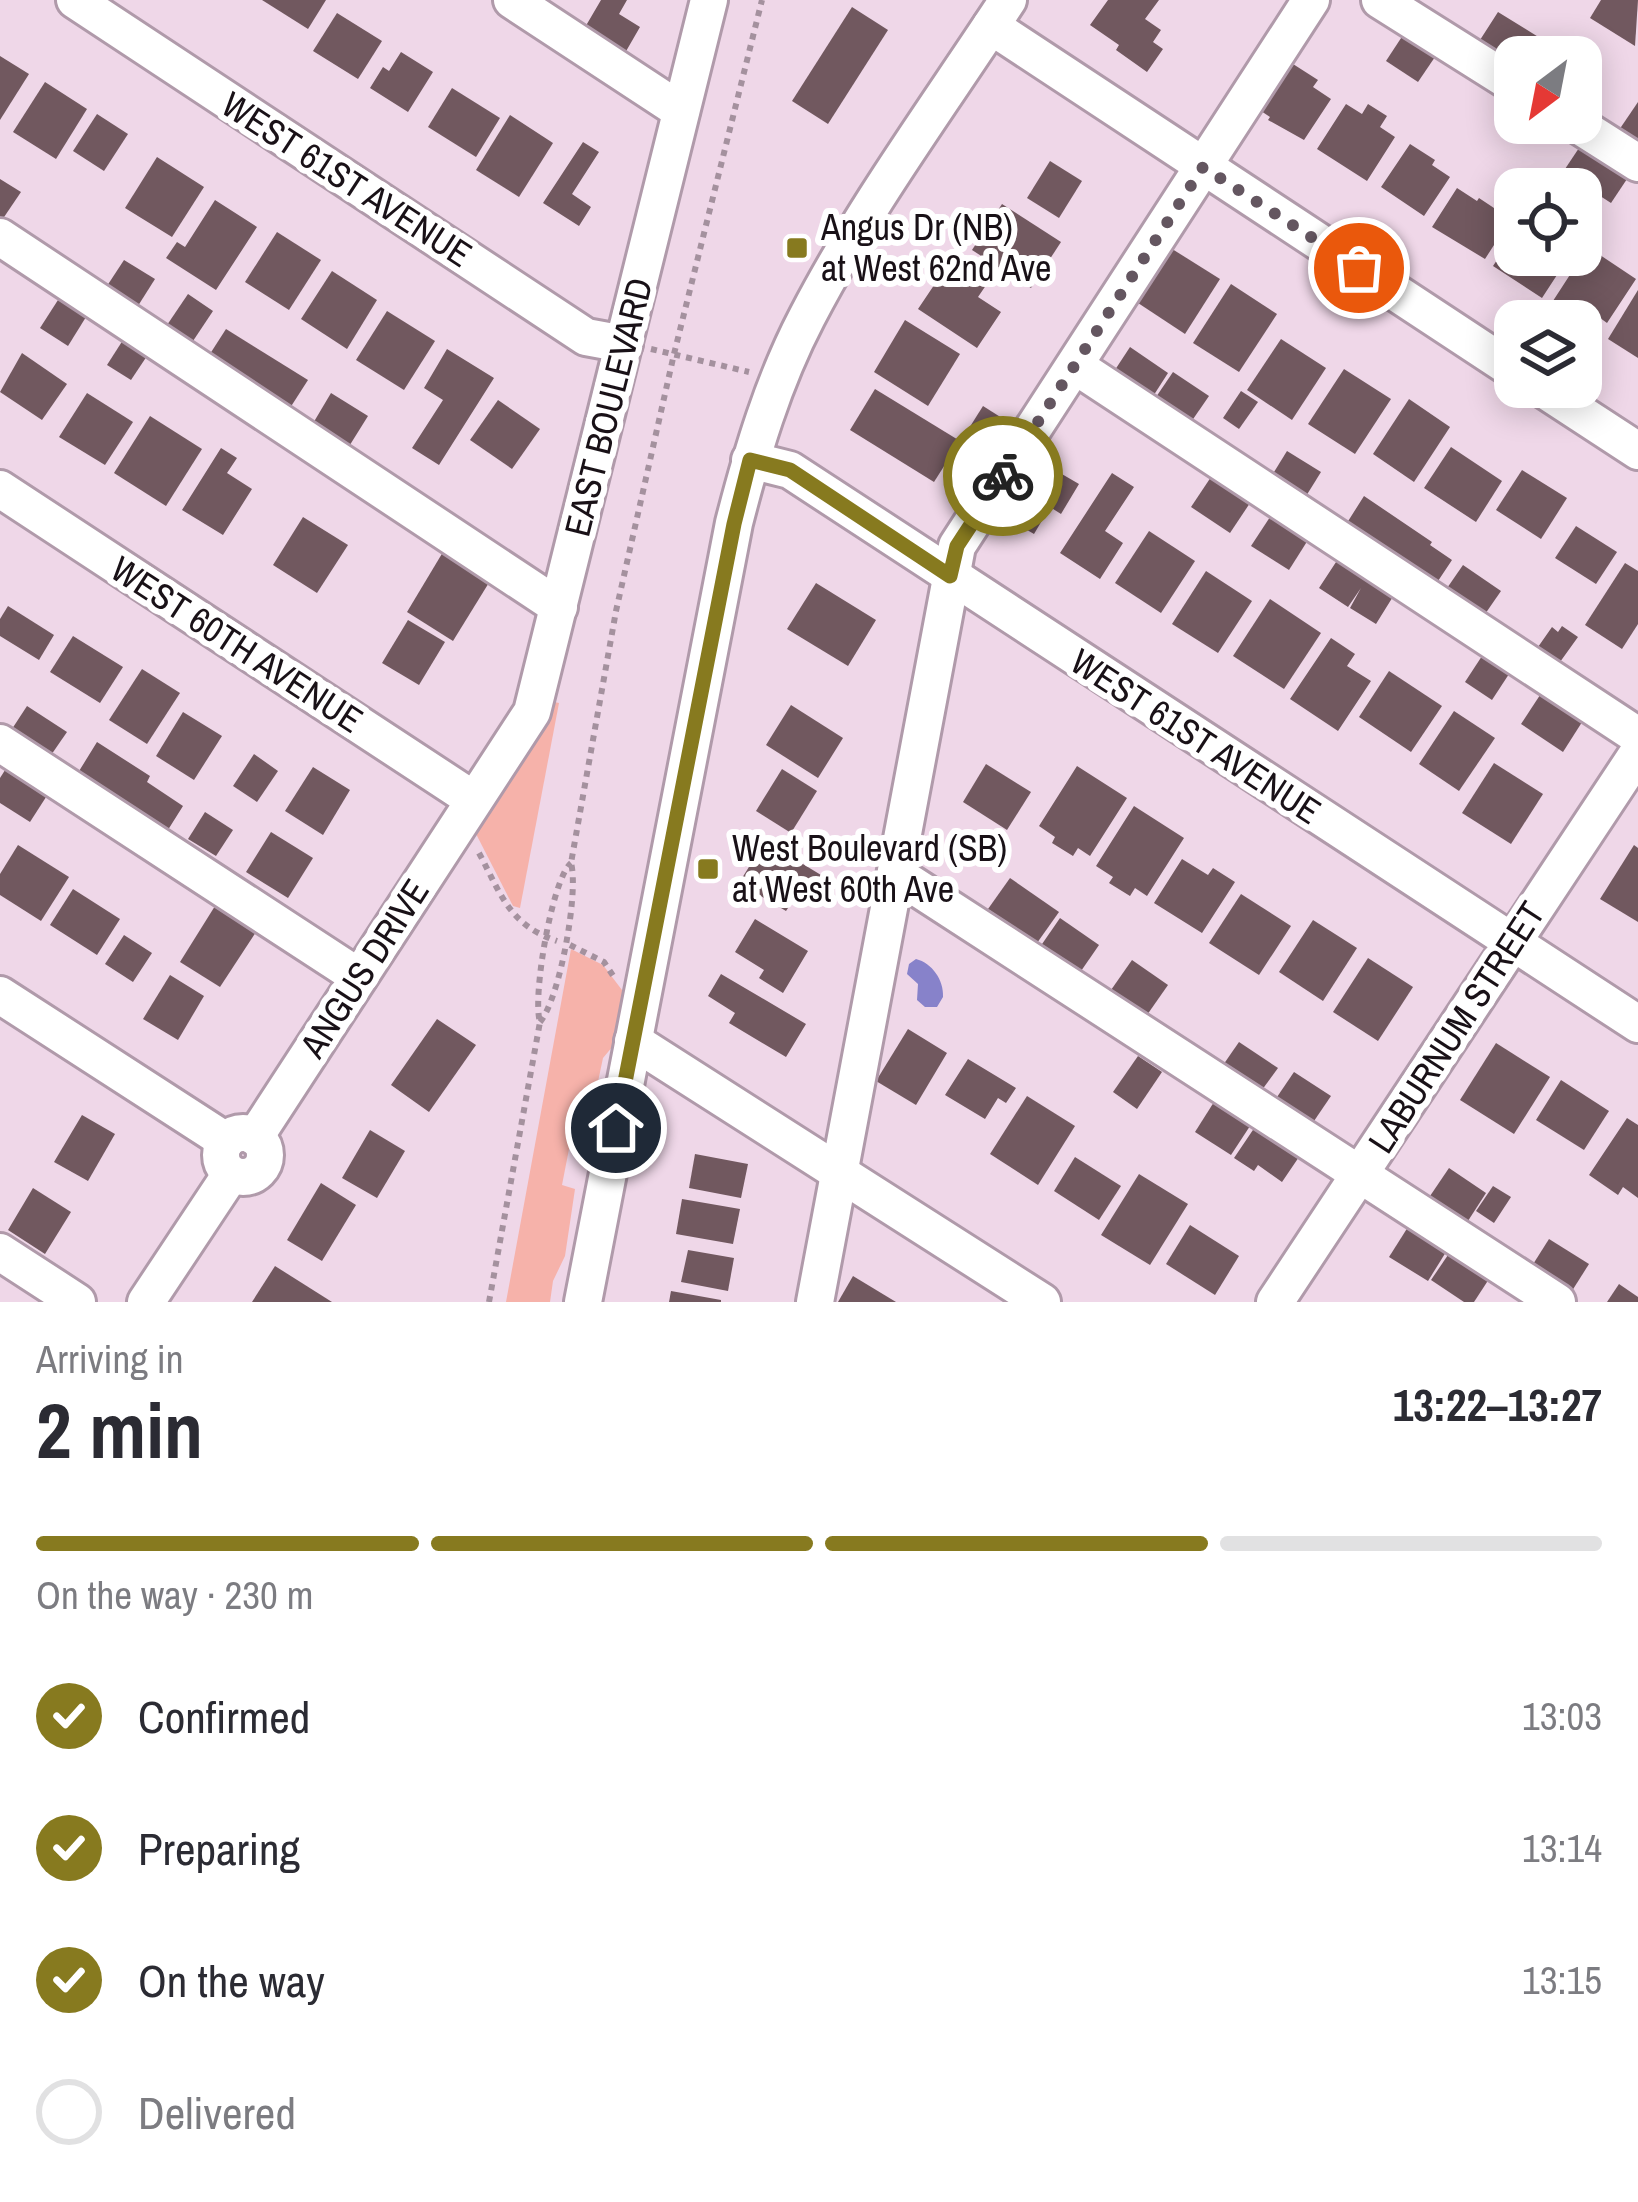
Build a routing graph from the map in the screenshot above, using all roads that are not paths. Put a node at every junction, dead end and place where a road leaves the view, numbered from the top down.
1 (75, 0) edge
2 (512, 0) edge
3 (709, 0) edge
4 (1311, 0) edge
5 (1380, 0) edge
6 (1000, 13) edge
7 (1494, 72) edge
8 (682, 111) junction
9 (1602, 140) edge
10 (1638, 163) edge
11 (1203, 167) junction
12 (0, 237) edge
13 (624, 344) junction
14 (1494, 356) edge
15 (1077, 367) junction
16 (1572, 408) edge
17 (1638, 451) edge
18 (750, 460) junction
19 (0, 489) edge
20 (950, 576) junction
21 (559, 607) junction
22 (1638, 736) edge
23 (0, 743) edge
24 (1638, 753) edge
25 (474, 800) junction
26 (896, 874) junction
27 (1511, 942) junction
28 (358, 977) junction
29 (0, 995) edge
30 (1638, 1024) edge
31 (633, 1041) junction
32 (237, 1151) junction
33 (839, 1171) junction
34 (1360, 1173) junction
35 (0, 1252) edge
36 (77, 1302) edge
37 (146, 1302) edge
38 (583, 1302) edge
39 (814, 1302) edge
40 (1042, 1302) edge
41 (1275, 1302) edge
42 (1557, 1302) edge

1 - 13 street, WEST 61ST AVENUE
2 - 8 street
3 - 8 street, EAST BOULEVARD
4 - 11 street
5 - 7 street
6 - 11 street
6 - 18 street
8 - 13 street, EAST BOULEVARD
9 - 10 street
11 - 14 street
11 - 15 street
12 - 21 street
13 - 21 street, EAST BOULEVARD
15 - 20 street
15 - 22 street
16 - 17 street
18 - 20 street, WEST 61ST AVENUE
18 - 31 street
19 - 25 street, WEST 60TH AVENUE
20 - 26 street
20 - 27 street, WEST 61ST AVENUE
21 - 25 street, EAST BOULEVARD
23 - 28 street
24 - 27 street, LABURNUM STREET
25 - 28 street, ANGUS DRIVE
26 - 33 street
26 - 34 street
27 - 30 street, WEST 61ST AVENUE
27 - 34 street, LABURNUM STREET
28 - 32 street, ANGUS DRIVE
29 - 32 street
31 - 33 street
31 - 38 street
32 - 37 street, ANGUS DRIVE
33 - 39 street
33 - 40 street
34 - 41 street, LABURNUM STREET
34 - 42 street
35 - 36 street

